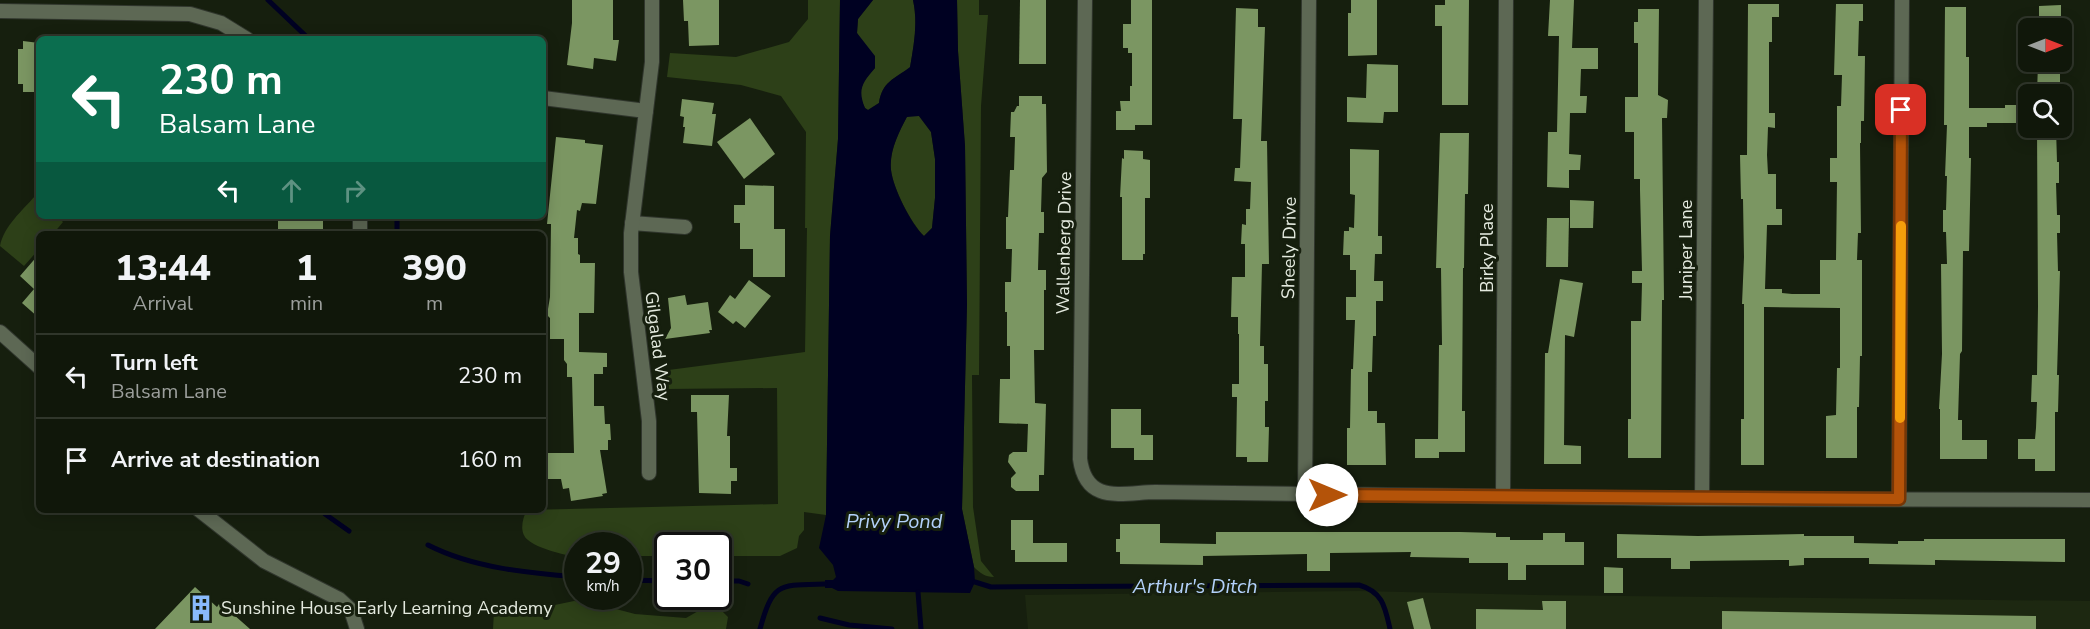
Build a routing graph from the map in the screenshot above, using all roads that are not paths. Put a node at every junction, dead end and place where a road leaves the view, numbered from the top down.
1 (652, 0) edge
2 (1085, 0) edge
3 (1309, 0) edge
4 (1506, 0) edge
5 (1706, 0) edge
6 (1902, 0) edge
7 (0, 11) edge
8 (242, 36) edge
9 (546, 98) edge
10 (646, 111) junction
11 (632, 223) junction
12 (685, 227) dead end
13 (0, 332) edge
14 (36, 364) edge
15 (649, 473) dead end
16 (1305, 495) junction
17 (1503, 496) junction
18 (1702, 499) junction
19 (1899, 499) junction
20 (2090, 500) edge
21 (208, 513) edge
22 (357, 629) edge

1 - 10 street, Gilgalad Way
2 - 16 street, Wallenberg Drive
3 - 16 street, Sheely Drive
4 - 17 street, Birky Place
5 - 18 street, Juniper Lane
6 - 19 street
7 - 8 street
9 - 10 street
10 - 11 street, Gilgalad Way
11 - 12 street
11 - 15 street, Gilgalad Way
13 - 14 street
16 - 17 street
17 - 18 street
18 - 19 street
19 - 20 street
21 - 22 street

